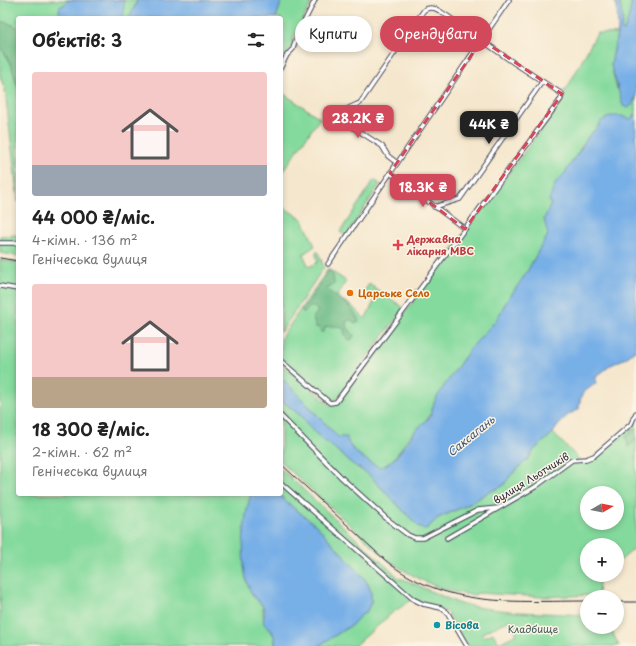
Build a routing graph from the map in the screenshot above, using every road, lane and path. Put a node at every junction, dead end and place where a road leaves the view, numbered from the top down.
1 (315, 0) edge
2 (509, 0) edge
3 (420, 16) edge
4 (447, 16) edge
5 (492, 25) edge
6 (492, 47) edge
7 (395, 52) edge
8 (474, 52) edge
9 (283, 63) edge
10 (542, 82) junction
11 (397, 163) junction
12 (390, 173) junction
13 (434, 207) junction
14 (465, 229) junction
15 (0, 243) edge
16 (16, 243) edge
17 (328, 264) dead end
18 (0, 286) edge
19 (16, 289) edge
20 (283, 363) edge
21 (636, 413) edge
22 (283, 418) edge
23 (283, 485) edge
24 (498, 508) junction
25 (447, 538) dead end
26 (467, 646) edge

1 - 9 street
2 - 5 street
3 - 4 street
6 - 10 street
7 - 11 street
8 - 11 street
10 - 13 street
10 - 14 street
11 - 12 street
12 - 13 street
12 - 17 street
13 - 14 street
14 - 20 street
15 - 16 street
18 - 19 street
21 - 24 street, вулиця Льотчиків
22 - 24 street
23 - 26 street
24 - 25 street, вулиця Льотчиків

